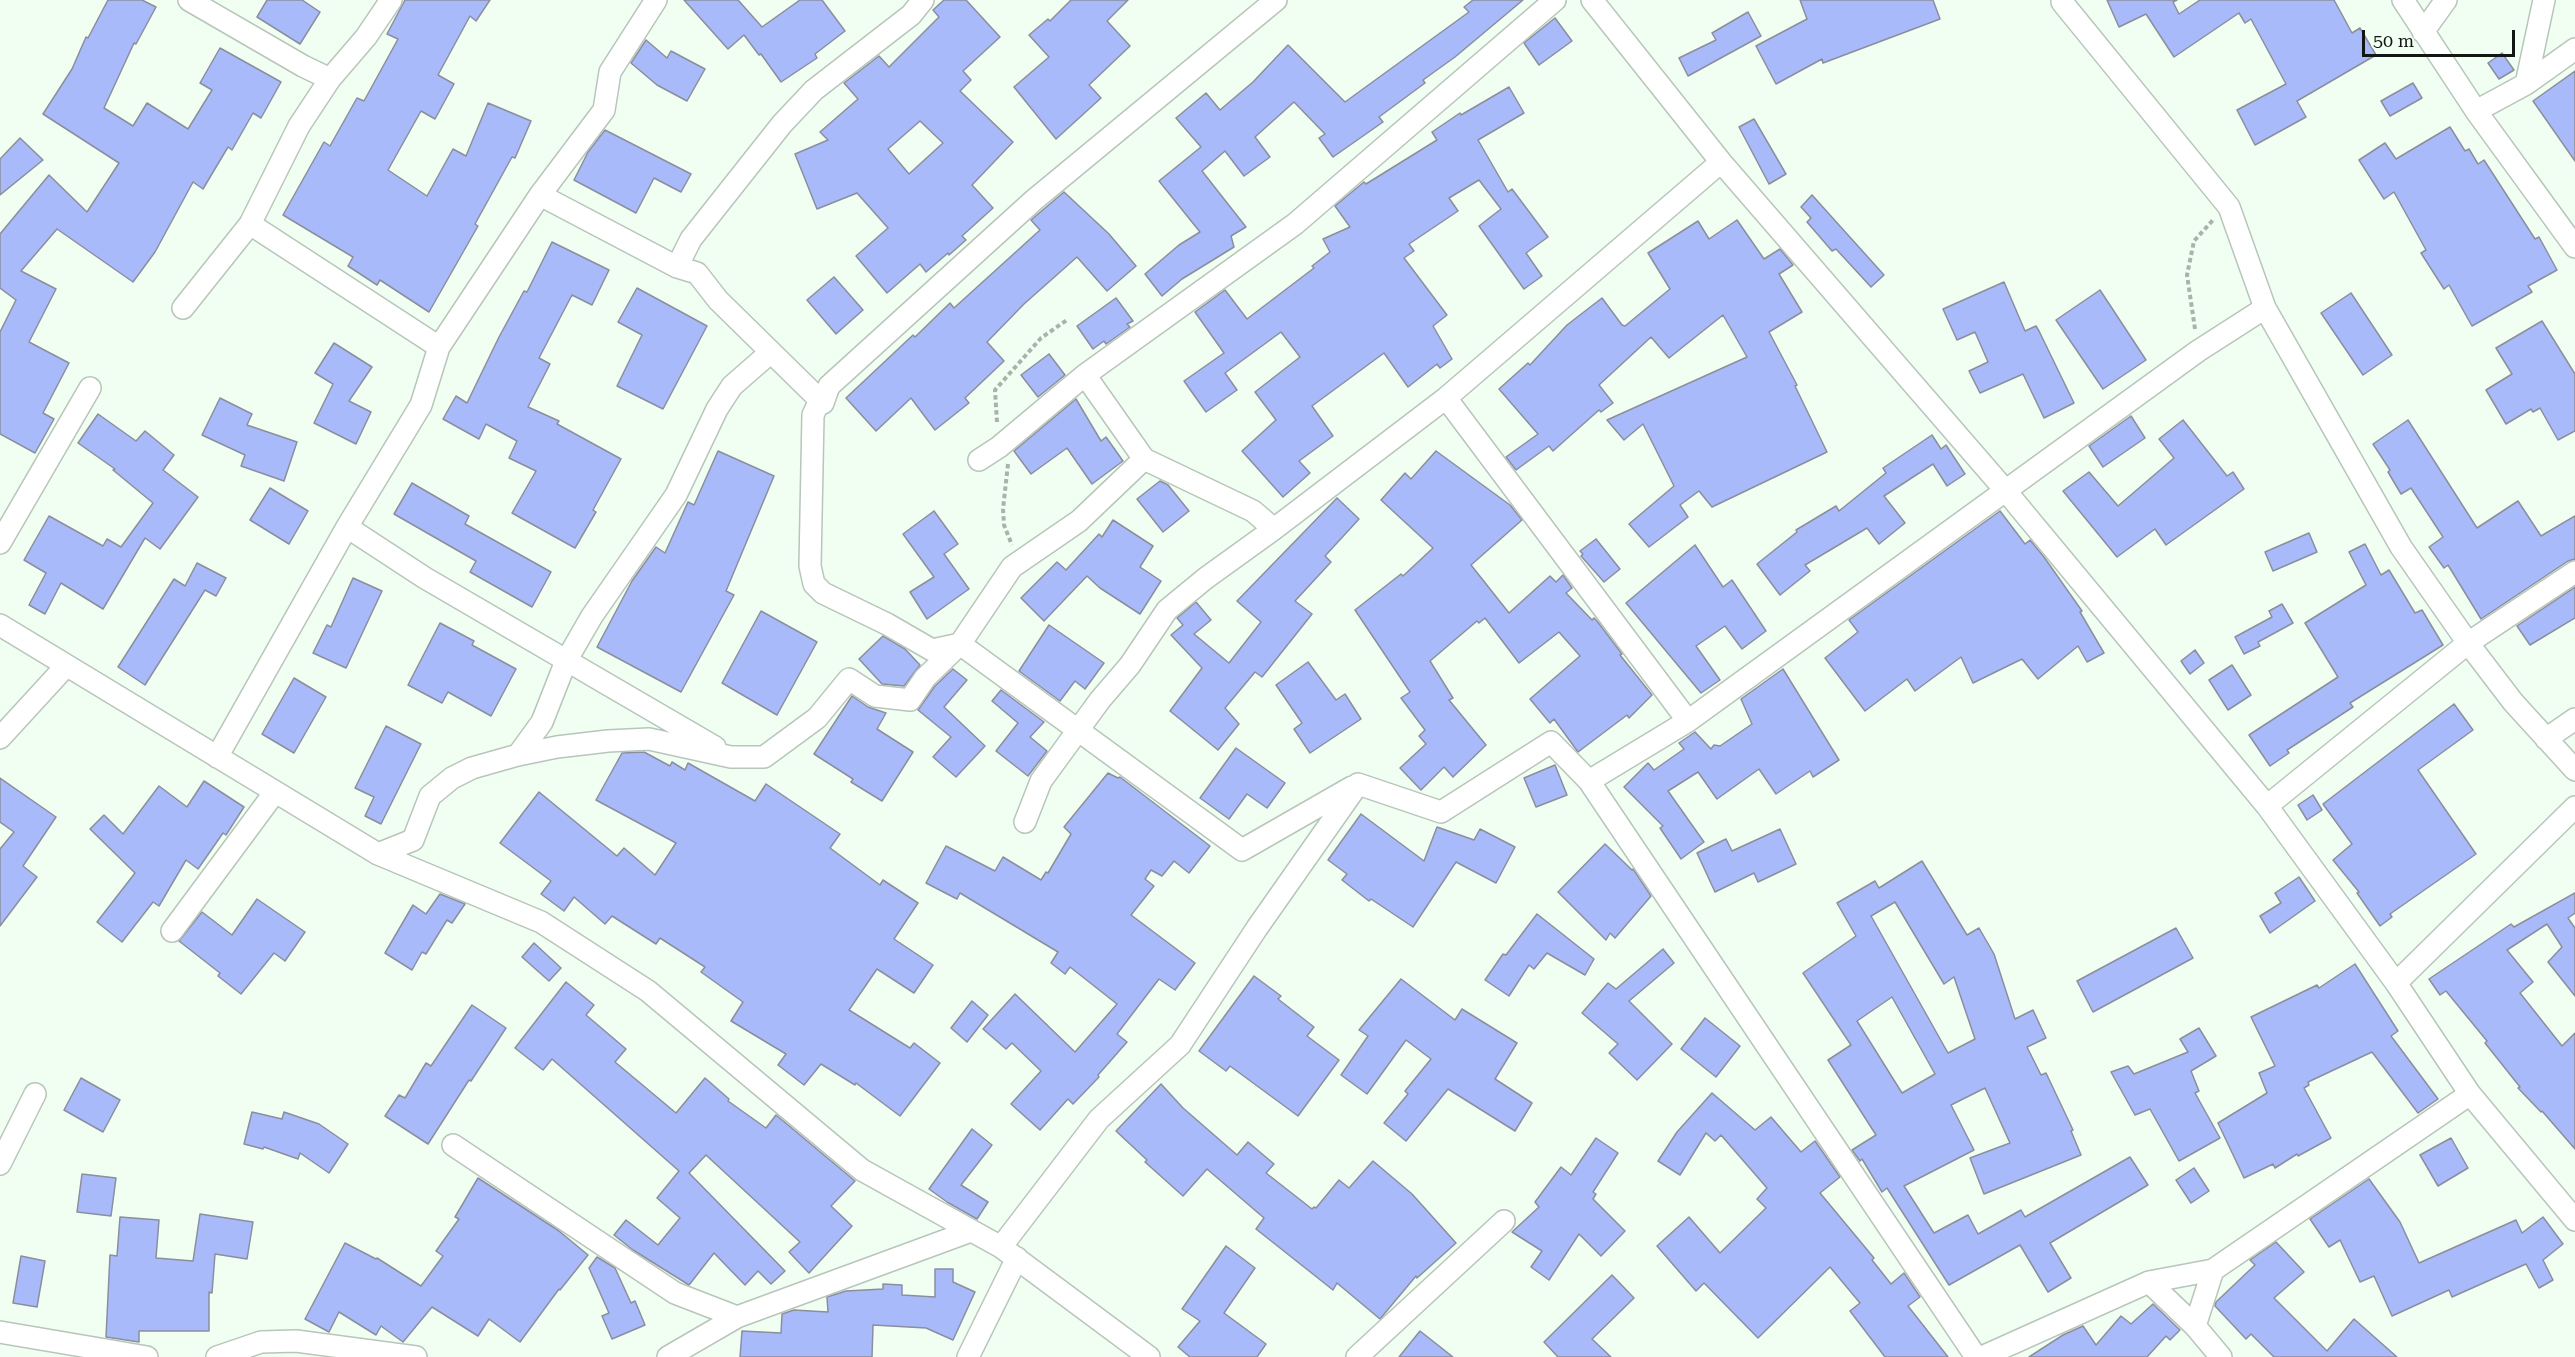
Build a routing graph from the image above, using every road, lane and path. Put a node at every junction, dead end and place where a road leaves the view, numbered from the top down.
1 (189, 0) edge
2 (391, 0) edge
3 (656, 0) edge
4 (923, 0) edge
5 (1276, 0) edge
6 (1555, 0) edge
7 (1592, 0) edge
8 (2064, 0) edge
9 (2403, 0) edge
10 (2446, 0) edge
11 (2544, 0) edge
12 (2423, 32) junction
13 (2575, 49) edge
14 (330, 79) junction
15 (2526, 84) junction
16 (2476, 111) junction
17 (1721, 162) junction
18 (540, 195) junction
19 (2229, 207) junction
20 (250, 224) junction
21 (2575, 247) edge
22 (677, 267) junction
23 (183, 308) dead end
24 (2265, 308) junction
25 (439, 347) junction
26 (2198, 351) junction
27 (771, 352) junction
28 (1085, 375) junction
29 (90, 388) dead end
30 (1446, 398) junction
31 (823, 403) junction
32 (1144, 459) junction
33 (979, 460) dead end
34 (2005, 490) junction
35 (347, 527) junction
36 (1274, 529) junction
37 (0, 543) edge
38 (2575, 572) edge
39 (0, 625) edge
40 (2468, 643) junction
41 (960, 644) junction
42 (566, 661) junction
43 (66, 666) junction
44 (2575, 719) edge
45 (1688, 721) junction
46 (1078, 731) junction
47 (0, 738) edge
48 (2546, 739) junction
49 (518, 755) junction
50 (217, 757) junction
51 (731, 757) junction
52 (2575, 770) edge
53 (1589, 781) junction
54 (1358, 784) junction
55 (275, 792) junction
56 (2267, 806) junction
57 (2575, 807) edge
58 (1025, 822) dead end
59 (378, 854) junction
60 (172, 931) dead end
61 (2396, 983) junction
62 (35, 1094) dead end
63 (2470, 1094) junction
64 (453, 1145) dead end
65 (0, 1164) edge
66 (2575, 1219) edge
67 (1504, 1221) dead end
68 (972, 1231) junction
69 (1009, 1252) junction
70 (2213, 1270) junction
71 (2149, 1282) junction
72 (737, 1317) junction
73 (2195, 1326) junction
74 (0, 1332) edge
75 (259, 1349) edge
76 (147, 1357) edge
77 (217, 1357) edge
78 (416, 1357) edge
79 (668, 1357) edge
80 (968, 1357) edge
81 (1149, 1357) edge
82 (1357, 1357) edge
83 (1976, 1357) edge
84 (1982, 1357) edge
85 (2222, 1357) edge

1 - 14 street
2 - 14 street
3 - 18 street
4 - 22 street
5 - 31 street
6 - 28 street
7 - 17 street
8 - 19 street
9 - 12 street
10 - 12 street
11 - 15 street
12 - 16 street
13 - 15 street
14 - 20 street
15 - 16 street
16 - 21 street
17 - 30 street
17 - 34 street
18 - 22 street
18 - 25 street
19 - 24 street
19 - 26 path
20 - 23 street
20 - 25 street
22 - 27 street
24 - 26 street
24 - 40 street
25 - 35 street
26 - 34 street
27 - 31 street
27 - 42 street
28 - 32 street
28 - 33 street
29 - 37 street
30 - 36 street
30 - 45 street
31 - 41 street
32 - 36 street
32 - 41 street
34 - 45 street
34 - 56 street
35 - 42 street
35 - 50 street
36 - 46 street
38 - 40 street
39 - 43 street
40 - 48 street
40 - 56 street
41 - 46 street
41 - 51 street
42 - 49 street
42 - 51 street
43 - 47 street
43 - 50 street
44 - 48 street
45 - 53 street
46 - 54 street
46 - 58 street
48 - 52 street
49 - 51 street
49 - 59 street
50 - 55 street
53 - 54 street
53 - 83 street
54 - 69 street
55 - 59 street
55 - 60 street
56 - 61 street
57 - 61 street
59 - 68 street
61 - 63 street
62 - 65 street
63 - 66 street
63 - 70 street
64 - 72 street
67 - 82 street
68 - 69 street
68 - 72 street
69 - 80 street
69 - 81 street
70 - 71 street
70 - 73 street
71 - 73 street
71 - 84 street
72 - 79 street
73 - 85 street
74 - 76 street
75 - 77 street
75 - 78 street

